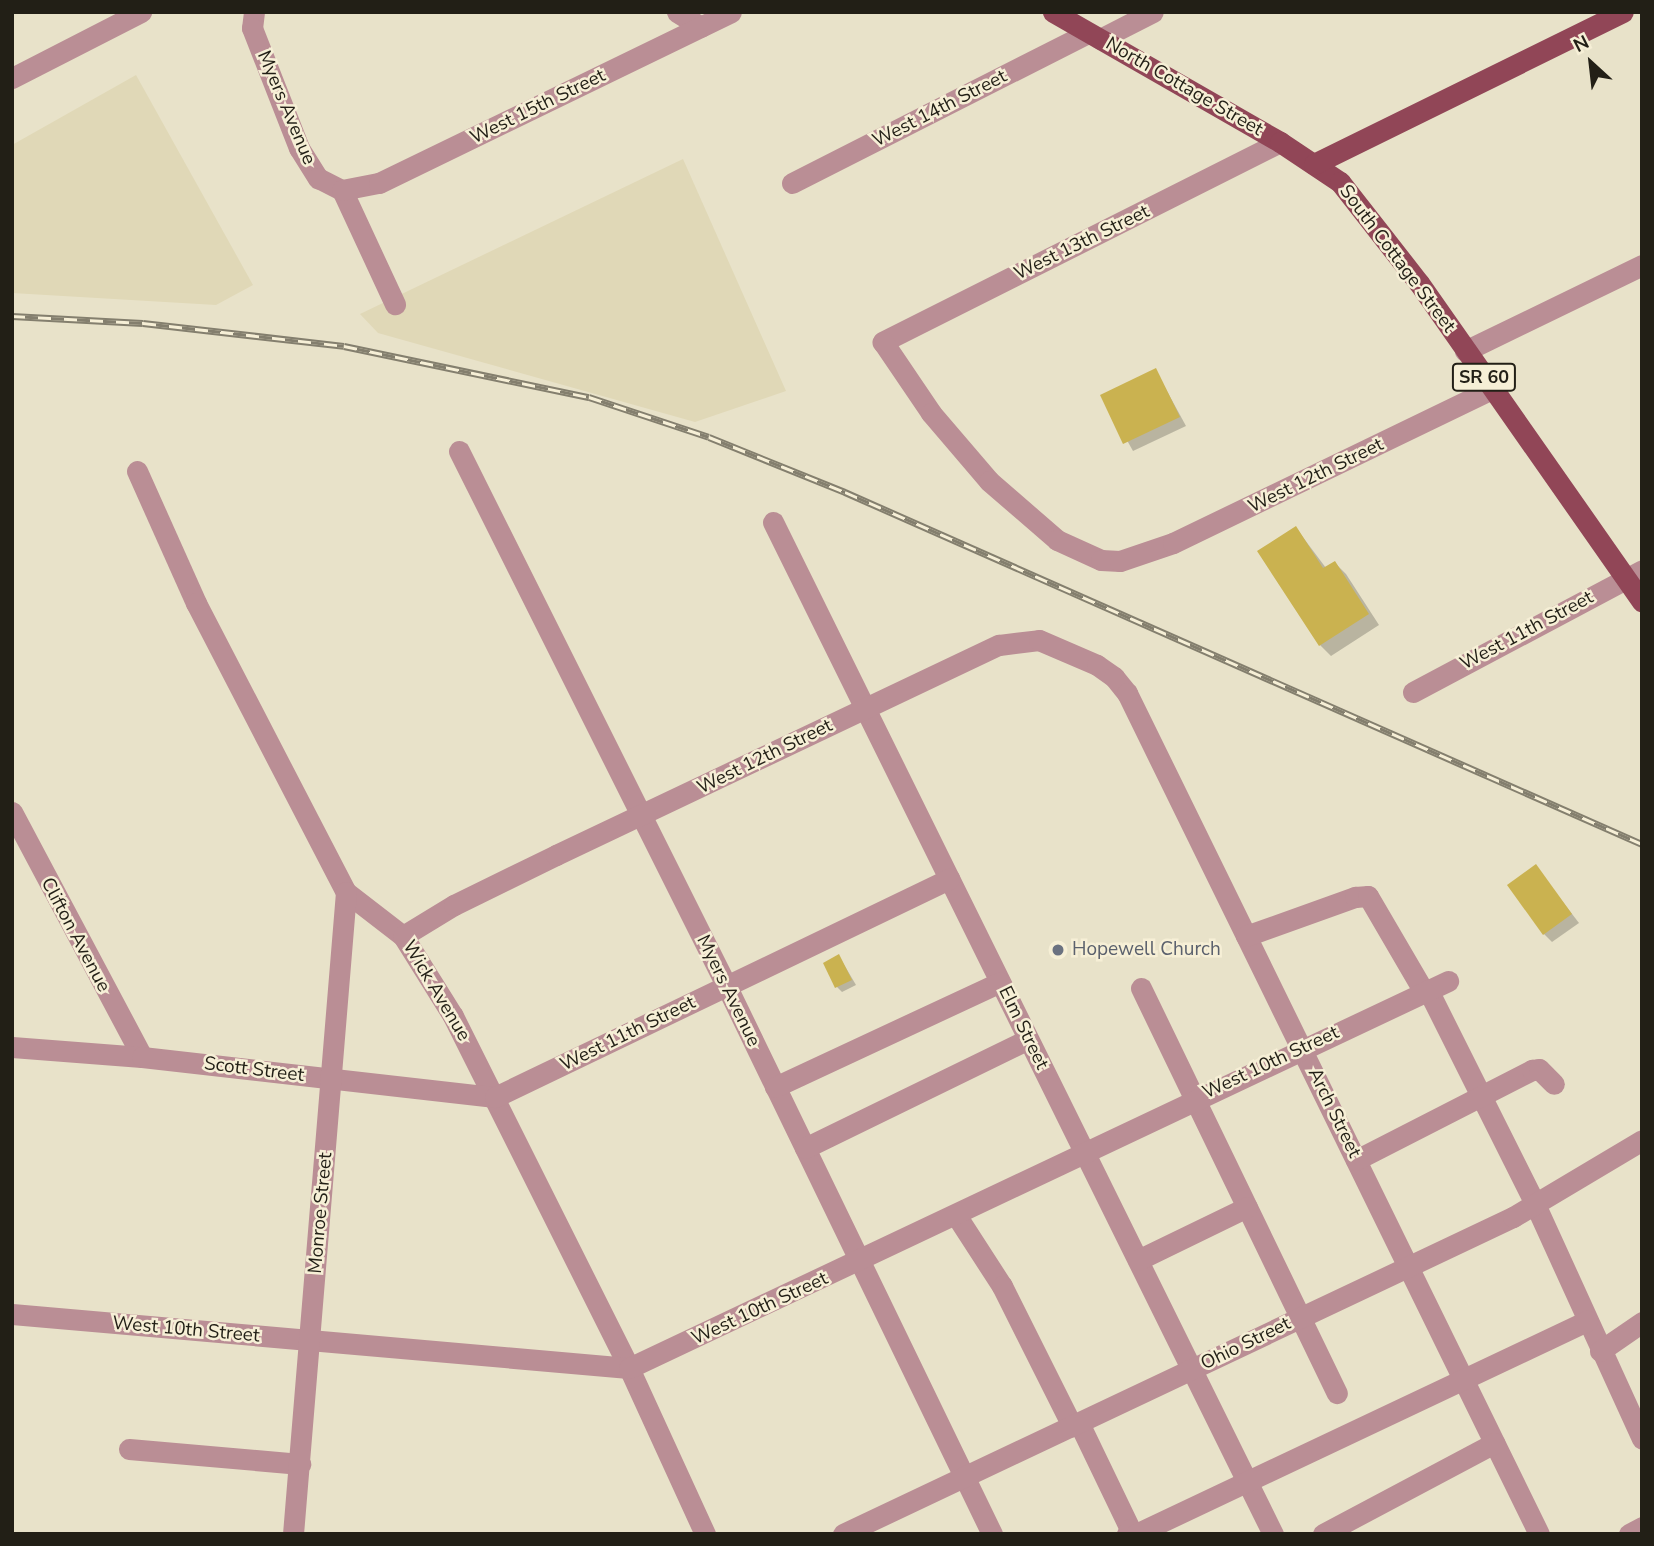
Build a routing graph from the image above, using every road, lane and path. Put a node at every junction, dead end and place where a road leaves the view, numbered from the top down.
1 (141, 12) edge
2 (254, 12) edge
3 (677, 12) edge
4 (731, 12) edge
5 (1053, 12) edge
6 (1153, 12) edge
7 (1623, 12) edge
8 (701, 27) junction
9 (1094, 36) junction
10 (12, 78) edge
11 (1280, 142) junction
12 (1314, 164) junction
13 (792, 183) dead end
14 (342, 190) junction
15 (1642, 265) edge
16 (395, 304) dead end
17 (883, 342) joint
18 (1465, 351) junction
19 (1492, 388) junction
20 (459, 452) dead end
21 (137, 471) dead end
22 (773, 522) dead end
23 (1633, 574) edge
24 (1642, 602) edge
25 (1413, 692) dead end
26 (1127, 693) joint
27 (865, 709) junction
28 (12, 811) edge
29 (639, 817) junction
30 (949, 879) junction
31 (346, 891) junction
32 (403, 936) junction
33 (1246, 936) junction
34 (1448, 981) dead end
35 (1000, 982) junction
36 (727, 987) junction
37 (1141, 988) dead end
38 (1426, 991) junction
39 (1028, 1039) junction
40 (12, 1047) edge
41 (1302, 1048) junction
42 (142, 1057) junction
43 (333, 1080) junction
44 (1554, 1084) dead end
45 (775, 1087) junction
46 (1480, 1095) junction
47 (495, 1097) junction
48 (1194, 1100) junction
49 (1642, 1140) edge
50 (805, 1149) junction
51 (1085, 1153) junction
52 (1356, 1160) junction
53 (1535, 1204) junction
54 (1247, 1207) junction
55 (956, 1215) junction
56 (859, 1261) junction
57 (1138, 1261) junction
58 (1408, 1268) junction
59 (12, 1314) edge
60 (1301, 1317) junction
61 (1587, 1321) junction
62 (1642, 1322) edge
63 (310, 1341) junction
64 (1600, 1351) junction
65 (629, 1368) junction
66 (1192, 1371) junction
67 (1464, 1380) junction
68 (1337, 1393) dead end
69 (1075, 1424) junction
70 (1642, 1439) edge
71 (1494, 1443) junction
72 (129, 1449) dead end
73 (300, 1464) junction
74 (962, 1477) junction
75 (1247, 1481) junction
76 (1642, 1527) edge
77 (293, 1534) edge
78 (705, 1534) edge
79 (843, 1534) edge
80 (992, 1534) edge
81 (1127, 1534) edge
82 (1136, 1534) edge
83 (1273, 1534) edge
84 (1323, 1534) edge
85 (1539, 1534) edge
86 (1629, 1534) edge

1 - 10 street
2 - 14 street, Myers Avenue
3 - 8 street
4 - 8 street, West 15th Street
5 - 9 main road, North Cottage Street / SR 60
6 - 9 street, West 14th Street
7 - 12 main road
8 - 14 street, West 15th Street
9 - 11 main road, North Cottage Street / SR 60
9 - 13 street, West 14th Street
11 - 12 main road, North Cottage Street / SR 60
11 - 17 street, West 13th Street
12 - 18 main road, South Cottage Street / SR 60
14 - 16 street
15 - 18 street
17 - 19 street, West 12th Street
18 - 19 main road, South Cottage Street / SR 60
19 - 23 main road, South Cottage Street / SR 60
20 - 29 street, Myers Avenue
21 - 31 street, Wick Avenue
22 - 27 street, Elm Street
23 - 24 main road, South Cottage Street / SR 60
23 - 25 street, West 11th Street
26 - 27 street, West 12th Street
26 - 33 street, Arch Street
27 - 29 street, West 12th Street
27 - 30 street, Elm Street
28 - 42 street, Clifton Avenue
29 - 32 street, West 12th Street
29 - 36 street, Myers Avenue
30 - 35 street, Elm Street
30 - 36 street, West 11th Street
31 - 32 street, Wick Avenue
31 - 43 street, Monroe Street
32 - 47 street, Wick Avenue
33 - 38 street
33 - 41 street, Arch Street
34 - 38 street, West 10th Street
35 - 39 street, Elm Street
35 - 45 street
36 - 45 street, Myers Avenue
36 - 47 street, West 11th Street
37 - 48 street
38 - 41 street, West 10th Street
38 - 46 street
39 - 50 street
39 - 51 street, Elm Street
40 - 42 street, Scott Street
41 - 48 street, West 10th Street
41 - 52 street, Arch Street
42 - 43 street, Scott Street
43 - 47 street, Scott Street
43 - 63 street, Monroe Street
44 - 46 street
45 - 50 street, Myers Avenue
46 - 52 street
46 - 53 street
47 - 65 street, Wick Avenue
48 - 51 street, West 10th Street
48 - 54 street
49 - 53 street, Ohio Street
50 - 56 street, Myers Avenue
51 - 55 street, West 10th Street
51 - 57 street, Elm Street
52 - 58 street, Arch Street
53 - 58 street, Ohio Street
53 - 61 street
54 - 57 street
54 - 60 street
55 - 56 street, West 10th Street
55 - 69 street
56 - 65 street, West 10th Street
56 - 74 street, Myers Avenue
57 - 66 street, Elm Street
58 - 60 street, Ohio Street
58 - 67 street, Arch Street
59 - 63 street, West 10th Street
60 - 66 street, Ohio Street
60 - 68 street
61 - 64 street
61 - 67 street
62 - 64 street
63 - 65 street, West 10th Street
63 - 73 street, Monroe Street
64 - 70 street
65 - 78 street, Wick Avenue
66 - 69 street, Ohio Street
66 - 75 street, Elm Street
67 - 71 street, Arch Street
67 - 75 street
69 - 74 street, Ohio Street
69 - 81 street
71 - 84 street
71 - 85 street, Arch Street
72 - 73 street
73 - 77 street, Monroe Street
74 - 79 street, Ohio Street
74 - 80 street, Myers Avenue
75 - 82 street
75 - 83 street, Elm Street
76 - 86 street

